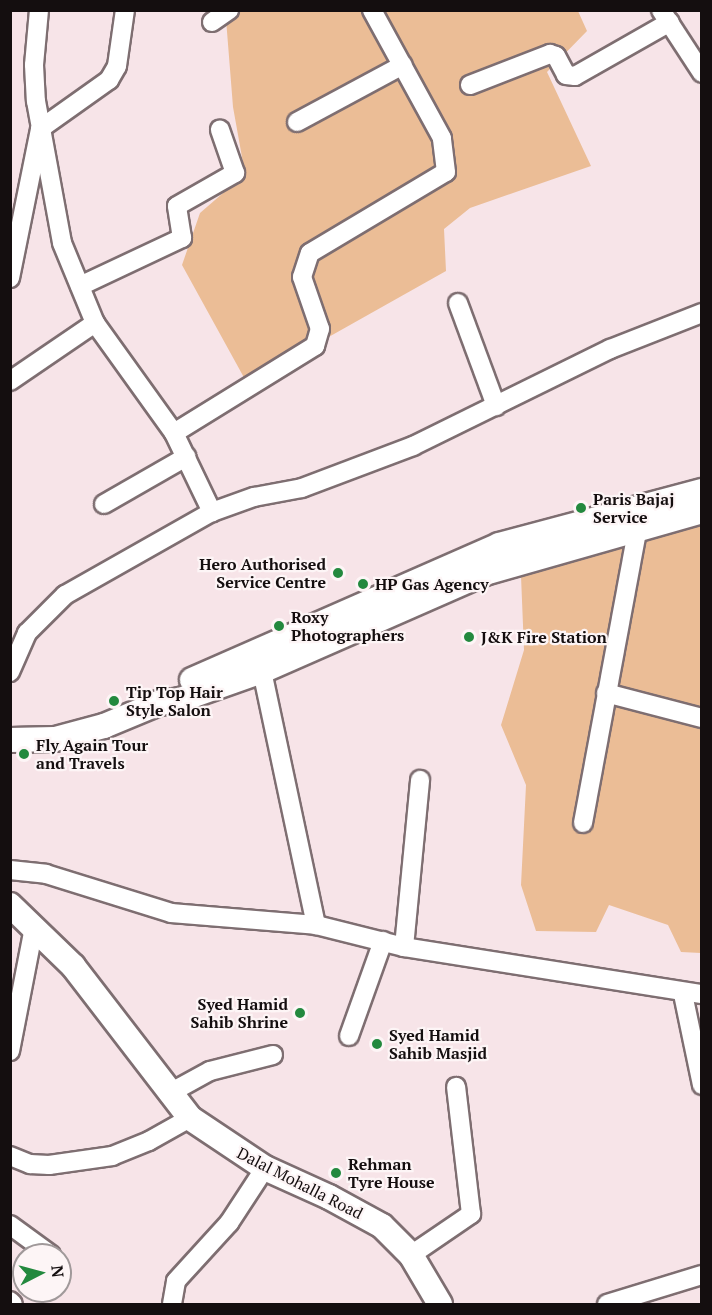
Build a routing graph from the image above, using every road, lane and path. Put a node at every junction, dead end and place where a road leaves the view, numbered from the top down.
1 (39, 10) edge
2 (125, 10) edge
3 (229, 10) edge
4 (372, 10) edge
5 (666, 16) edge
6 (212, 22) dead end
7 (403, 65) junction
8 (702, 73) edge
9 (470, 85) dead end
10 (297, 122) dead end
11 (40, 129) junction
12 (220, 130) dead end
13 (10, 278) edge
14 (80, 286) junction
15 (458, 303) dead end
16 (702, 313) edge
17 (95, 323) junction
18 (10, 381) edge
19 (496, 406) junction
20 (174, 433) junction
21 (186, 457) junction
22 (702, 491) edge
23 (104, 504) dead end
24 (702, 511) edge
25 (212, 512) junction
26 (637, 533) junction
27 (262, 671) junction
28 (10, 672) edge
29 (606, 693) junction
30 (159, 703) junction
31 (702, 718) edge
32 (10, 740) edge
33 (420, 780) dead end
34 (583, 822) dead end
35 (10, 870) edge
36 (10, 905) edge
37 (315, 925) junction
38 (34, 927) junction
39 (382, 941) junction
40 (404, 947) junction
41 (682, 994) junction
42 (702, 994) edge
43 (349, 1035) dead end
44 (10, 1051) edge
45 (273, 1055) dead end
46 (702, 1085) edge
47 (456, 1087) dead end
48 (168, 1094) junction
49 (190, 1118) junction
50 (10, 1156) edge
51 (265, 1168) junction
52 (10, 1225) edge
53 (35, 1243) edge
54 (411, 1255) junction
55 (702, 1275) edge
56 (616, 1303) edge
57 (172, 1305) edge
58 (440, 1305) edge

1 - 11 street
2 - 11 street
3 - 6 street
4 - 7 street
5 - 8 street
5 - 9 street
7 - 10 street
7 - 20 street
11 - 13 street
11 - 14 street
12 - 14 street
14 - 17 street
15 - 19 street
16 - 19 street
17 - 18 street
17 - 20 street
19 - 25 street
20 - 21 street
21 - 23 street
21 - 25 street
22 - 30 main road
24 - 26 main road
25 - 28 street
26 - 27 main road
26 - 29 street
27 - 30 main road
27 - 37 street
29 - 31 street
29 - 34 street
30 - 32 main road
33 - 40 street
35 - 37 street
36 - 38 main road, Dalal Mohalla Road
37 - 39 street
38 - 44 street
38 - 48 main road, Dalal Mohalla Road
39 - 40 street
39 - 43 street
40 - 41 street
41 - 42 street
41 - 46 street
45 - 48 street
47 - 54 street
48 - 49 main road, Dalal Mohalla Road
49 - 50 street
49 - 51 main road, Dalal Mohalla Road
51 - 54 main road, Dalal Mohalla Road
51 - 57 street
52 - 53 street
54 - 58 main road, Dalal Mohalla Road
55 - 56 street

